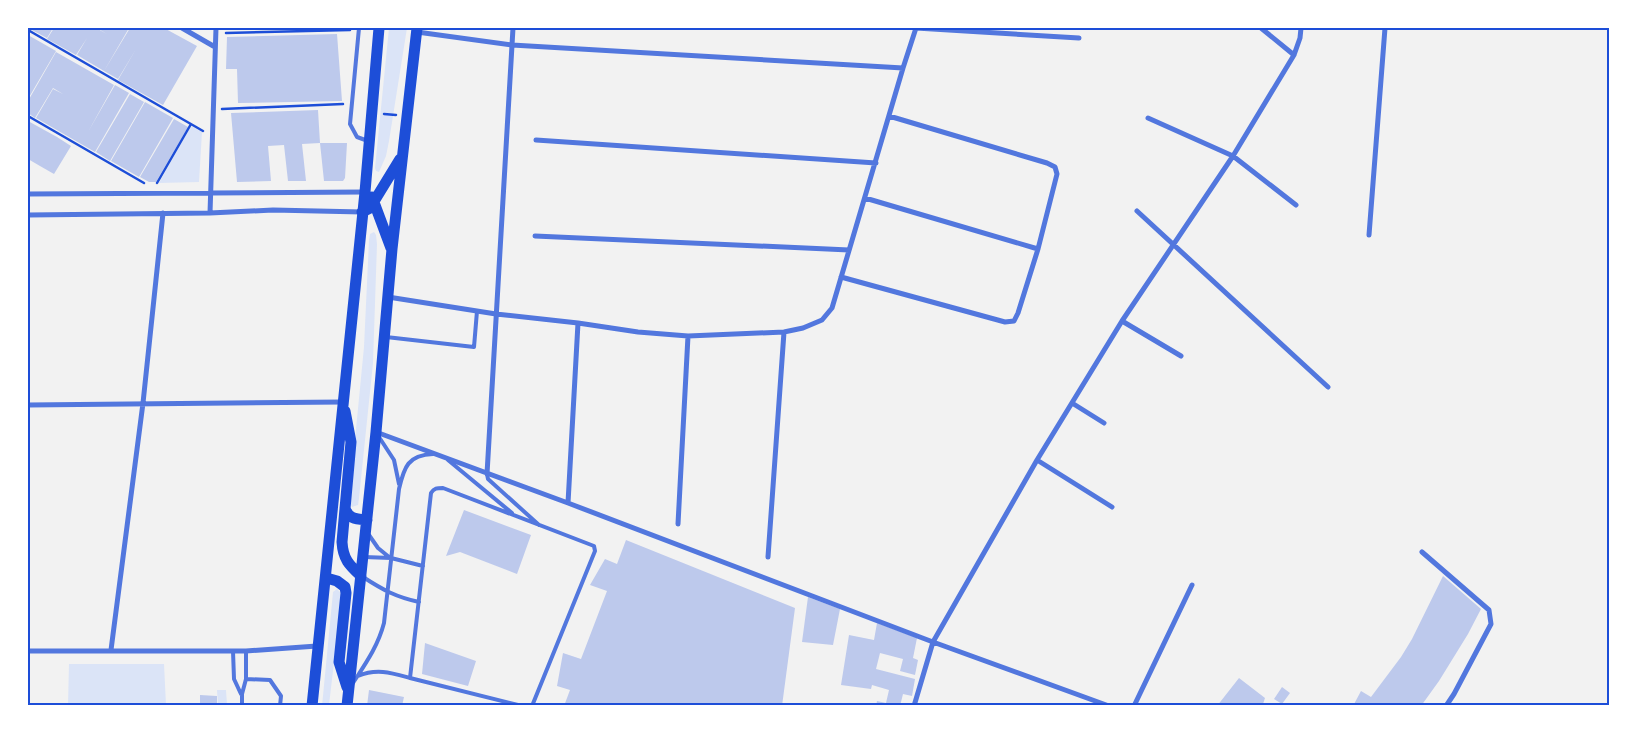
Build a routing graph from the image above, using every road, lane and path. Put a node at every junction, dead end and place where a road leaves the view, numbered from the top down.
1 (182, 28) edge
2 (216, 28) edge
3 (379, 28) edge
4 (513, 28) edge
5 (916, 28) edge
6 (1261, 28) edge
7 (1301, 28) edge
8 (1385, 28) edge
9 (359, 29) edge
10 (28, 30) edge
11 (417, 30) edge
12 (224, 33) dead end
13 (1080, 38) dead end
14 (512, 45) junction
15 (215, 47) junction
16 (1294, 55) junction
17 (903, 68) junction
18 (352, 103) junction
19 (222, 109) dead end
20 (372, 113) junction
21 (28, 116) edge
22 (407, 116) junction
23 (889, 116) junction
24 (1148, 118) dead end
25 (190, 124) junction
26 (203, 131) dead end
27 (536, 140) dead end
28 (369, 141) junction
29 (403, 154) junction
30 (1233, 156) junction
31 (876, 163) junction
32 (147, 185) dead end
33 (156, 185) dead end
34 (365, 192) junction
35 (210, 193) junction
36 (28, 194) edge
37 (865, 198) junction
38 (374, 202) junction
39 (1296, 205) dead end
40 (1137, 211) dead end
41 (362, 212) junction
42 (210, 213) junction
43 (28, 214) edge
44 (163, 214) junction
45 (1369, 235) dead end
46 (535, 236) dead end
47 (1174, 245) junction
48 (392, 249) junction
49 (1038, 249) junction
50 (849, 250) junction
51 (842, 277) junction
52 (387, 297) junction
53 (477, 311) junction
54 (496, 314) junction
55 (1122, 321) junction
56 (578, 323) junction
57 (784, 332) junction
58 (688, 336) junction
59 (383, 337) junction
60 (1181, 356) dead end
61 (1328, 387) dead end
62 (342, 402) junction
63 (143, 403) junction
64 (1072, 403) junction
65 (28, 406) edge
66 (1104, 423) dead end
67 (376, 432) junction
68 (433, 454) junction
69 (448, 460) junction
70 (1036, 460) junction
71 (487, 474) junction
72 (399, 489) junction
73 (568, 503) junction
74 (1112, 507) dead end
75 (345, 508) junction
76 (515, 516) junction
77 (678, 524) dead end
78 (367, 525) junction
79 (541, 526) junction
80 (1422, 552) dead end
81 (768, 557) dead end
82 (363, 558) junction
83 (391, 558) junction
84 (423, 566) junction
85 (336, 574) junction
86 (361, 576) junction
87 (1192, 585) dead end
88 (387, 592) junction
89 (419, 602) junction
90 (932, 642) junction
91 (317, 646) junction
92 (111, 650) junction
93 (28, 651) edge
94 (233, 651) junction
95 (246, 651) junction
96 (358, 676) junction
97 (410, 678) junction
98 (246, 679) junction
99 (348, 691) junction
100 (242, 694) junction
101 (242, 706) edge
102 (280, 706) edge
103 (312, 706) edge
104 (347, 706) edge
105 (522, 706) edge
106 (532, 706) edge
107 (914, 706) edge
108 (1109, 706) edge
109 (1134, 706) edge
110 (1446, 706) edge

1 - 15 street
2 - 15 street
3 - 20 main road
4 - 14 street
5 - 13 street
5 - 17 street
6 - 16 street
7 - 16 street
8 - 45 street
9 - 12 path
9 - 18 lane
10 - 25 path
11 - 14 street
11 - 22 main road
14 - 17 street
14 - 54 street
15 - 35 street
16 - 30 street
17 - 23 street
18 - 19 path
18 - 28 lane
20 - 22 path
20 - 28 main road
21 - 32 path
22 - 29 main road
23 - 31 street
23 - 49 street
24 - 30 street
25 - 26 path
25 - 33 path
27 - 31 street
28 - 34 main road
29 - 38 main road
29 - 48 main road
30 - 39 street
30 - 47 street
31 - 37 street
34 - 35 street
34 - 38 main road
34 - 41 main road
35 - 36 street
35 - 42 street
37 - 49 street
37 - 50 street
38 - 41 main road
38 - 48 main road
40 - 47 street
41 - 42 street
41 - 62 main road
42 - 44 street
43 - 44 street
44 - 63 street
46 - 50 street
47 - 55 street
47 - 61 street
48 - 52 main road
49 - 51 street
50 - 51 street
51 - 57 street
52 - 53 street
52 - 59 main road
53 - 54 street
53 - 59 lane
54 - 56 street
54 - 71 street
55 - 60 street
55 - 64 street
56 - 58 street
56 - 73 street
57 - 58 street
57 - 81 street
58 - 77 street
59 - 67 main road
62 - 63 street
62 - 75 main road
62 - 85 main road
63 - 65 street
63 - 92 street
64 - 66 street
64 - 70 street
67 - 68 street
67 - 72 lane
67 - 78 main road
68 - 69 street
68 - 72 lane
69 - 71 street
69 - 76 lane
70 - 74 street
70 - 90 street
71 - 73 street
71 - 79 lane
72 - 83 lane
73 - 90 street
75 - 78 main road
75 - 85 main road
76 - 79 lane
76 - 84 lane
78 - 82 main road
78 - 83 lane
79 - 106 lane
80 - 110 street
82 - 83 lane
82 - 85 main road
82 - 86 main road
83 - 84 lane
83 - 88 lane
84 - 89 lane
85 - 86 main road
85 - 91 main road
85 - 99 main road
86 - 88 lane
86 - 99 main road
87 - 109 street
88 - 89 lane
88 - 96 lane
89 - 97 lane
90 - 107 street
90 - 108 street
91 - 95 street
91 - 103 main road
92 - 93 street
92 - 94 street
94 - 95 street
94 - 100 lane
95 - 98 lane
96 - 97 lane
96 - 99 lane
97 - 105 lane
98 - 100 lane
98 - 102 lane
99 - 104 main road
100 - 101 lane

